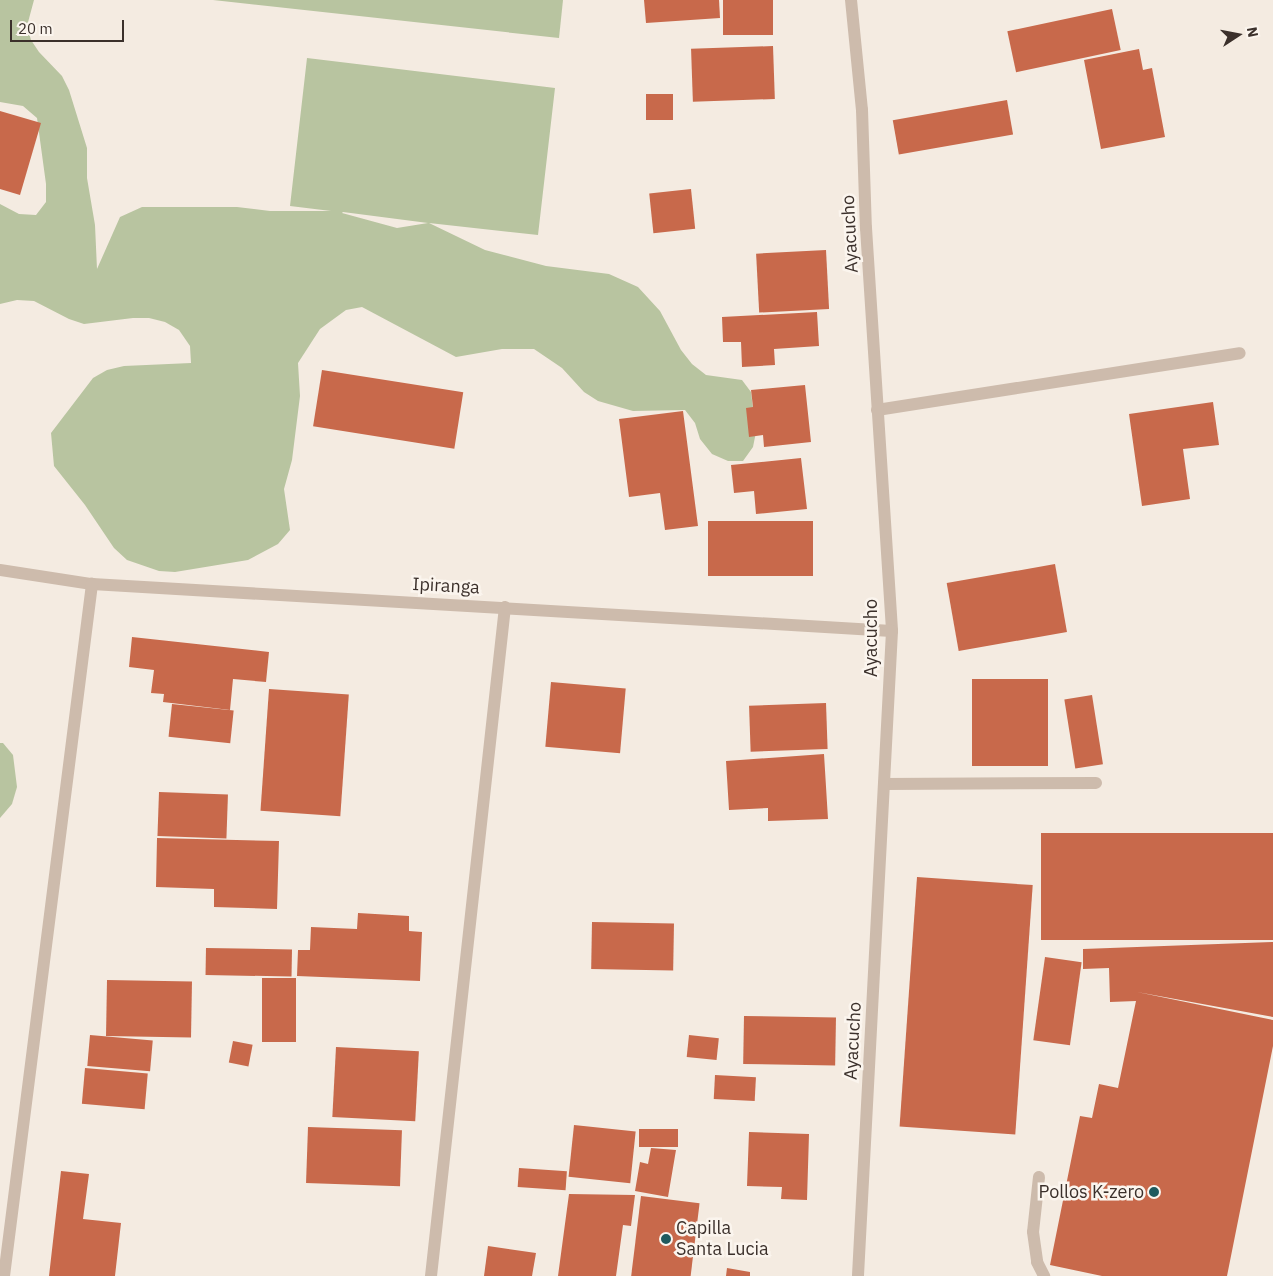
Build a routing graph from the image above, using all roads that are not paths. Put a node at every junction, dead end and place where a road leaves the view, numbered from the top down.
1 (851, 0) edge
2 (1240, 353) dead end
3 (878, 410) junction
4 (0, 570) edge
5 (92, 584) junction
6 (505, 607) junction
7 (892, 631) junction
8 (1096, 783) dead end
9 (884, 784) junction
10 (1039, 1176) dead end
11 (4, 1276) edge
12 (431, 1276) edge
13 (858, 1276) edge
14 (1044, 1276) edge

1 - 3 street, Ayacucho
2 - 3 street
3 - 7 street, Ayacucho
4 - 5 street, Ipiranga
5 - 6 street, Ipiranga
5 - 11 street
6 - 7 street, Ipiranga
6 - 12 street
7 - 9 street, Ayacucho
8 - 9 street
9 - 13 street, Ayacucho
10 - 14 street

